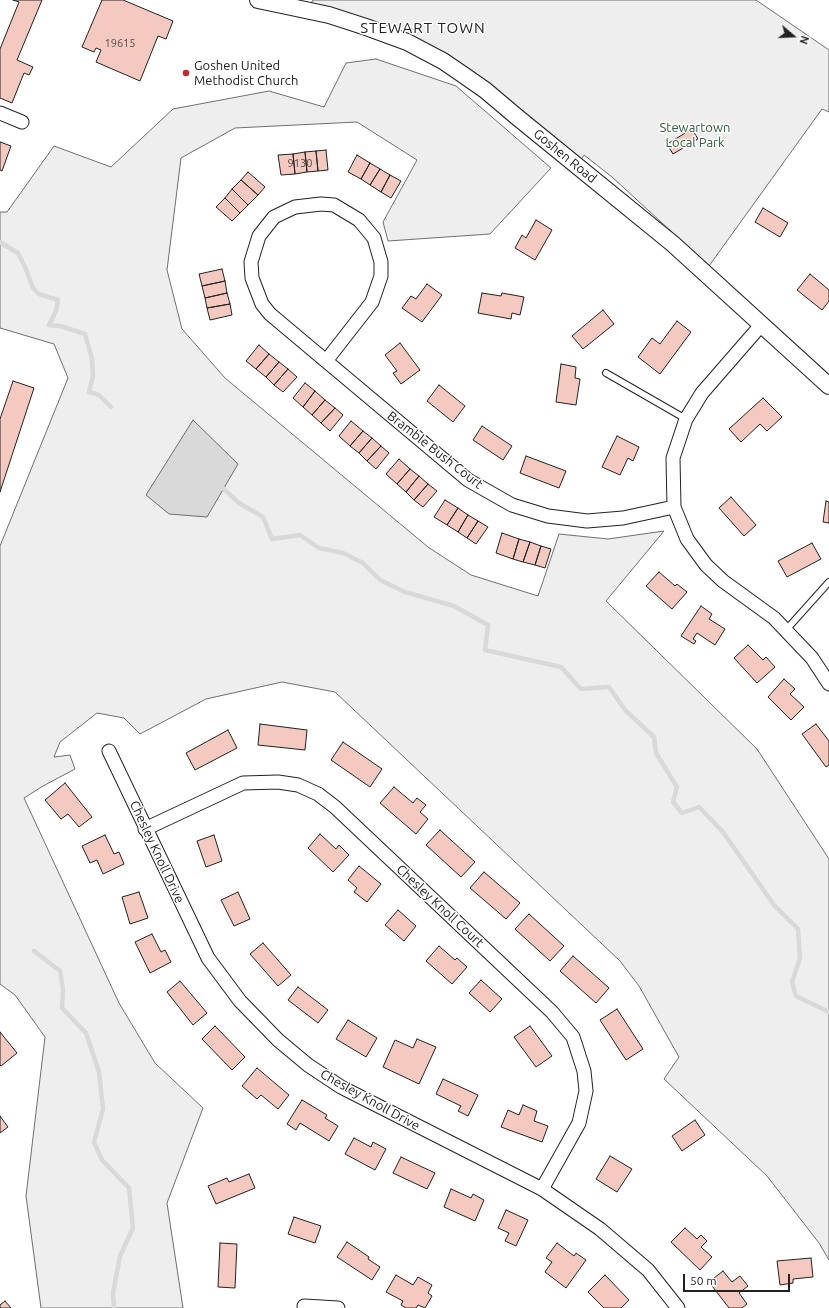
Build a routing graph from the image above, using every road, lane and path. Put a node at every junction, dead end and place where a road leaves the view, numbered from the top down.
1 (258, 0) edge
2 (0, 113) edge
3 (22, 122) dead end
4 (762, 324) junction
5 (326, 361) junction
6 (606, 373) dead end
7 (829, 386) edge
8 (686, 419) junction
9 (674, 507) junction
10 (829, 582) edge
11 (786, 630) junction
12 (829, 684) edge
13 (109, 750) dead end
14 (145, 829) junction
15 (542, 1189) junction
16 (304, 1306) dead end
17 (338, 1308) edge
18 (678, 1308) edge

1 - 4 street, Goshen Road
2 - 3 street
4 - 7 street, Goshen Road
4 - 8 street
5 - 5 street, Bramble Bush Court
5 - 9 street, Bramble Bush Court
6 - 8 lane
8 - 9 street
9 - 11 street
10 - 11 lane
11 - 12 street
13 - 14 street, Chesley Knoll Drive
14 - 15 street, Chesley Knoll Drive
14 - 15 street, Chesley Knoll Court
15 - 18 street, Chesley Knoll Drive
16 - 17 street

